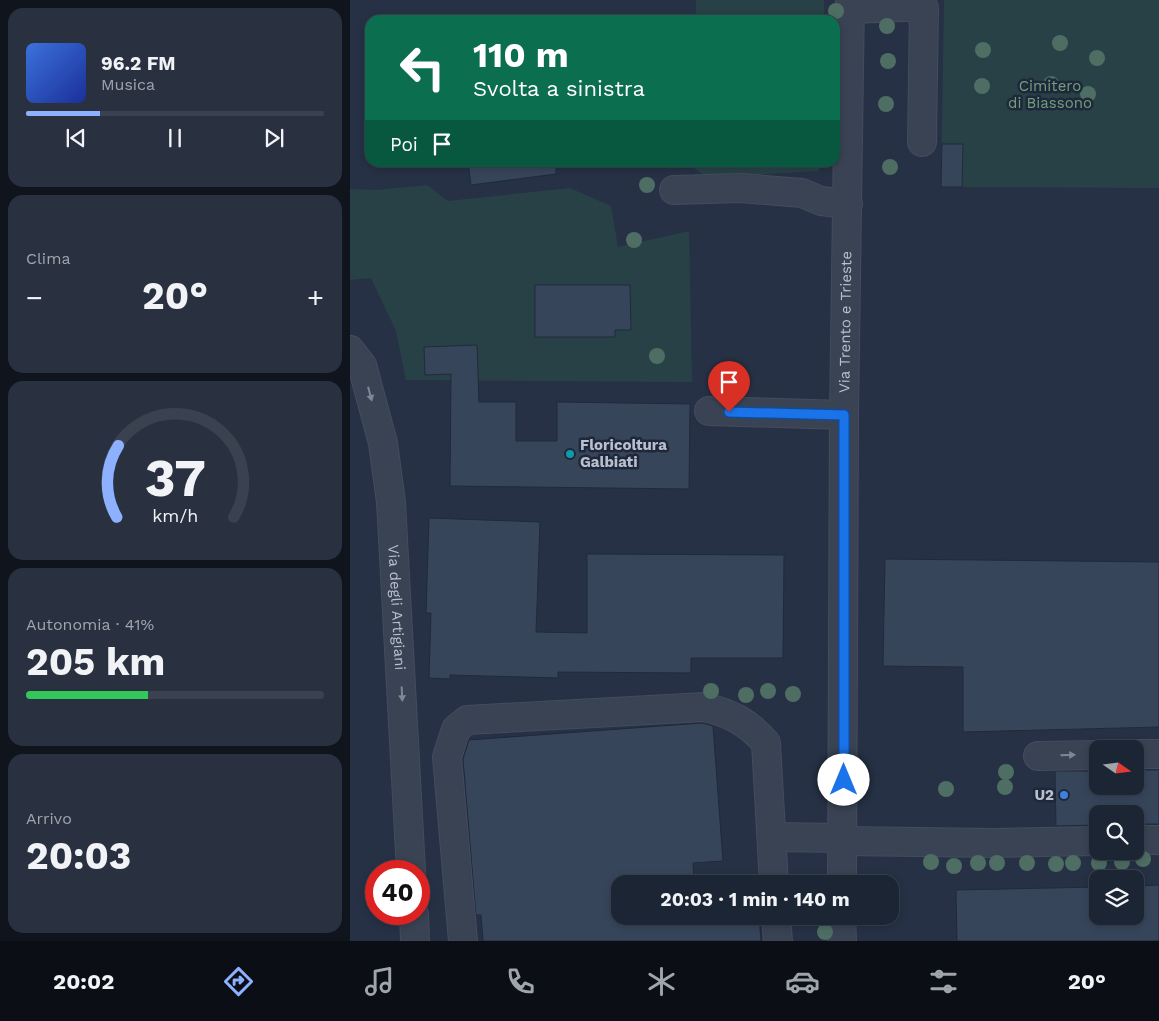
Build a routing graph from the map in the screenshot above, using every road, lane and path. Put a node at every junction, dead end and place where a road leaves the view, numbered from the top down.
1 (905, 4) edge
2 (850, 5) edge
3 (922, 142) dead end
4 (674, 190) dead end
5 (848, 204) junction
6 (350, 350) edge
7 (709, 411) dead end
8 (844, 415) junction
9 (1144, 754) edge
10 (1159, 754) edge
11 (1089, 755) edge
12 (1038, 756) dead end
13 (772, 837) junction
14 (844, 840) junction
15 (1144, 840) edge
16 (1159, 840) edge
17 (1089, 841) edge
18 (410, 860) edge
19 (774, 875) edge
20 (842, 875) edge
21 (414, 925) edge
22 (777, 925) edge
23 (415, 941) edge
24 (463, 941) edge
25 (778, 941) edge

1 - 2 street
1 - 3 street
2 - 5 street, Via Trento e Trieste
4 - 5 street
5 - 8 street, Via Trento e Trieste
6 -> 18 street, Via degli Artigiani
7 - 8 street
8 - 14 street, Via Trento e Trieste
9 - 10 street
12 -> 11 street
13 - 14 street
13 - 19 street
13 - 24 street
14 - 17 street
14 - 20 street, Via Trento e Trieste
15 - 16 street
21 - 23 street
22 - 25 street

